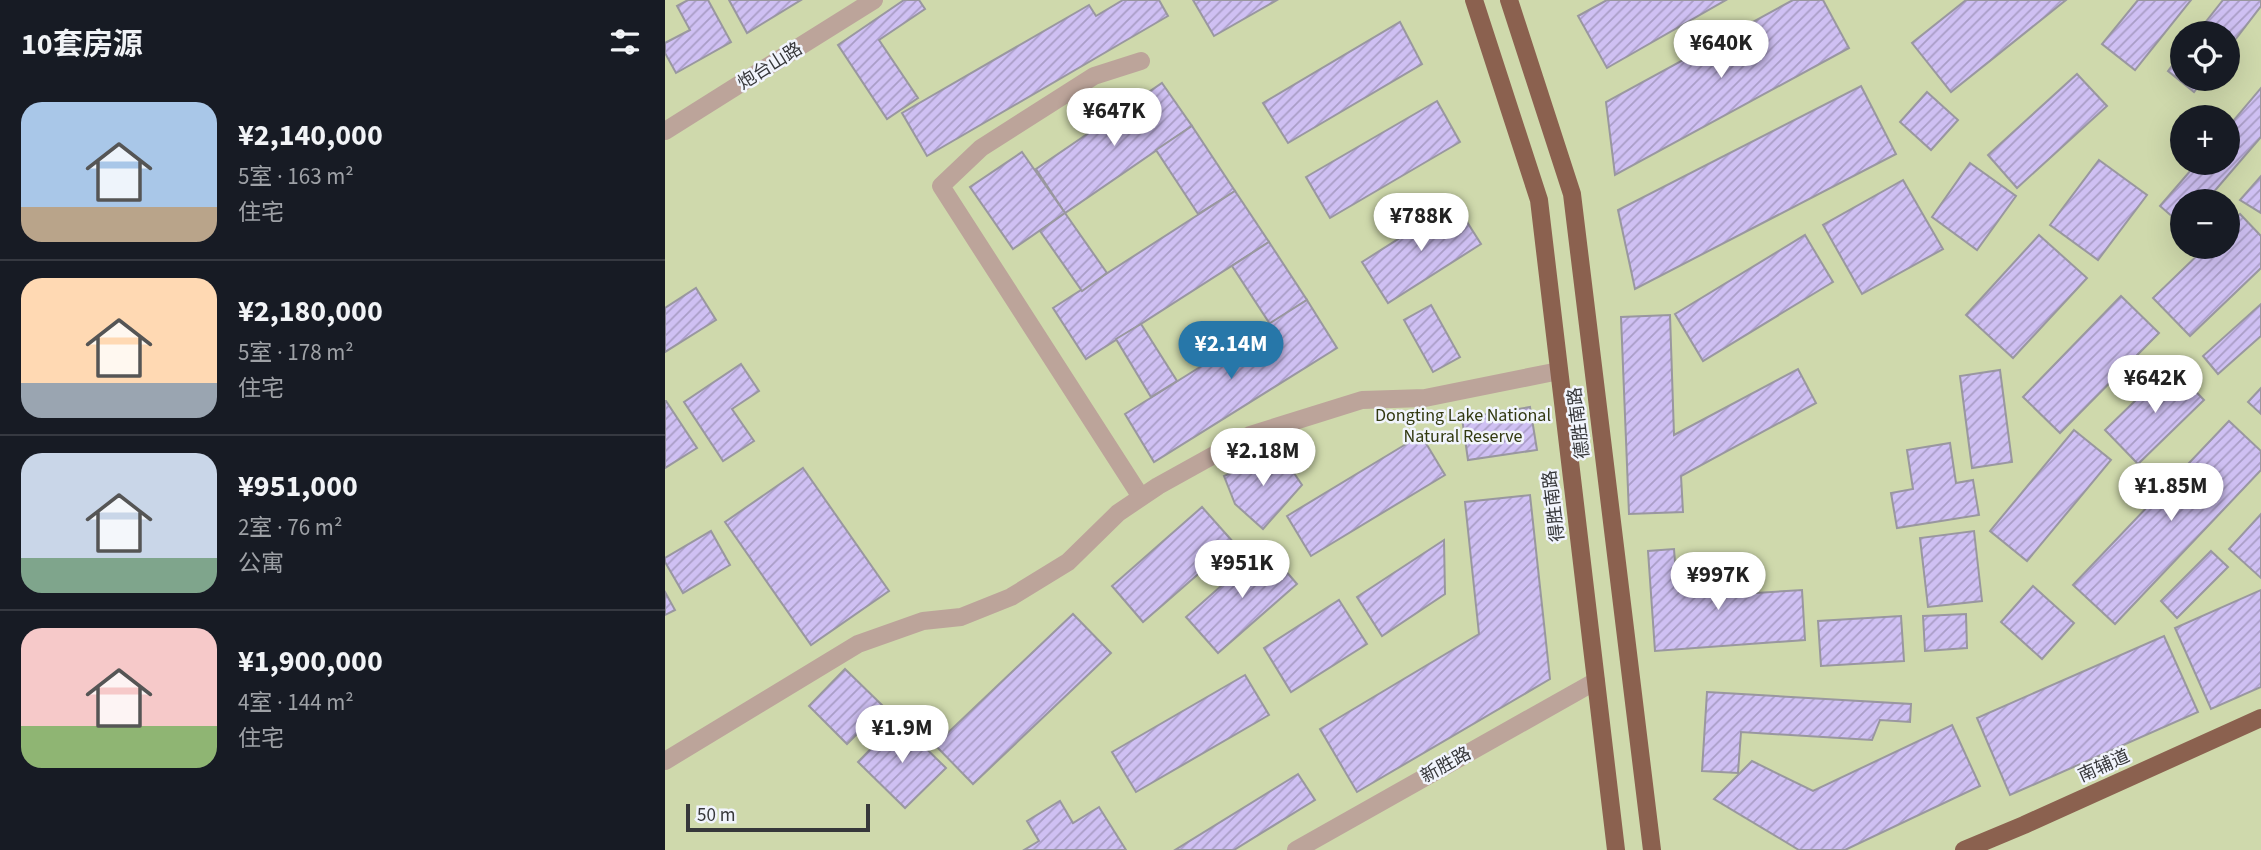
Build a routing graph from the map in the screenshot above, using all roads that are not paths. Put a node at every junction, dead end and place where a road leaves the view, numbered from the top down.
1 (874, 0) edge
2 (1474, 0) edge
3 (1509, 0) edge
4 (1141, 61) dead end
5 (665, 131) edge
6 (1559, 371) junction
7 (1141, 497) junction
8 (1596, 681) junction
9 (2261, 718) edge
10 (665, 761) edge
11 (1296, 850) edge
12 (1616, 850) edge
13 (1652, 850) edge
14 (1963, 850) edge

1 - 5 street, 炮台山路
2 - 6 main road, 得胜南路
3 - 13 main road, 德胜南路
4 - 7 street
6 - 7 street
6 - 8 main road, 得胜南路
7 - 10 street
8 - 11 street, 新胜路
8 - 12 main road, 得胜南路
9 - 14 main road, 南辅道

